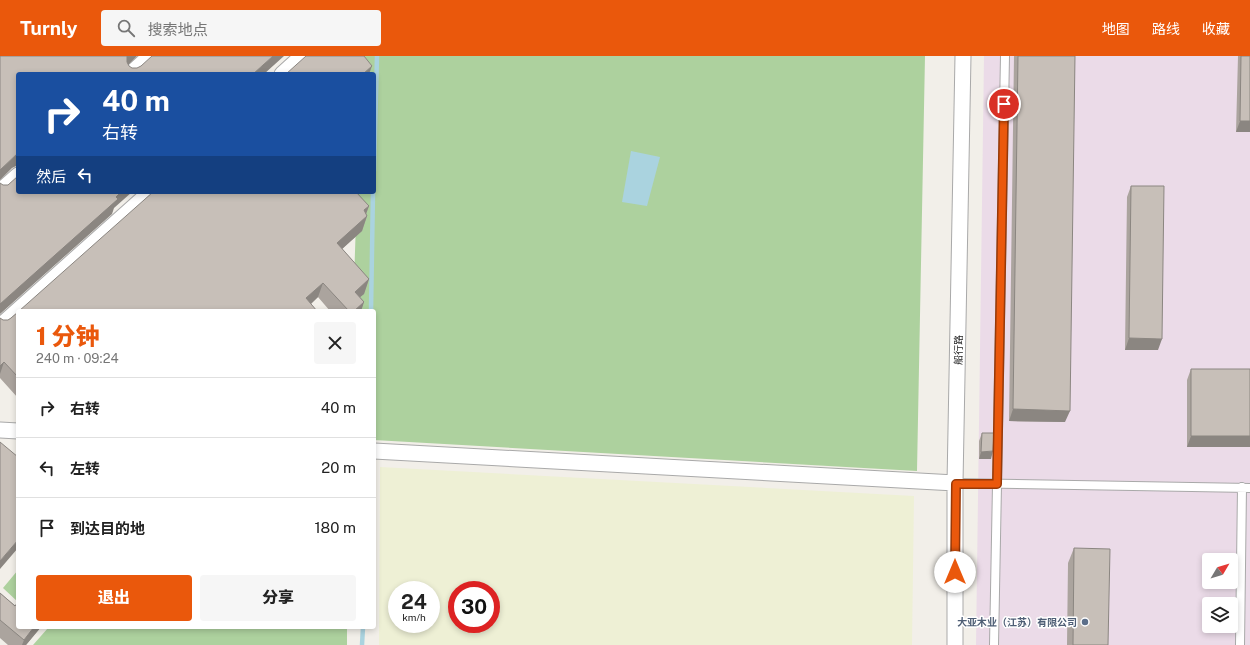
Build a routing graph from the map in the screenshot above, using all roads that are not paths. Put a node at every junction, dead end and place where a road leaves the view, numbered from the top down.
1 (150, 56) edge
2 (302, 56) edge
3 (963, 56) edge
4 (1005, 56) edge
5 (132, 72) edge
6 (284, 72) edge
7 (16, 177) edge
8 (0, 191) edge
9 (148, 194) edge
10 (19, 309) edge
11 (16, 312) edge
12 (0, 326) edge
13 (0, 430) edge
14 (16, 431) edge
15 (376, 451) edge
16 (956, 484) junction
17 (997, 484) junction
18 (1246, 487) edge
19 (955, 645) edge
20 (994, 645) edge
21 (1240, 645) edge

1 - 5 street
2 - 6 street
3 - 16 street, 船行路
4 - 17 lane
7 - 8 street
9 - 10 street
11 - 12 street
13 - 14 street
15 - 16 street
16 - 17 lane
16 - 19 street, 船行路
17 - 18 lane
17 - 20 lane
18 - 21 lane

